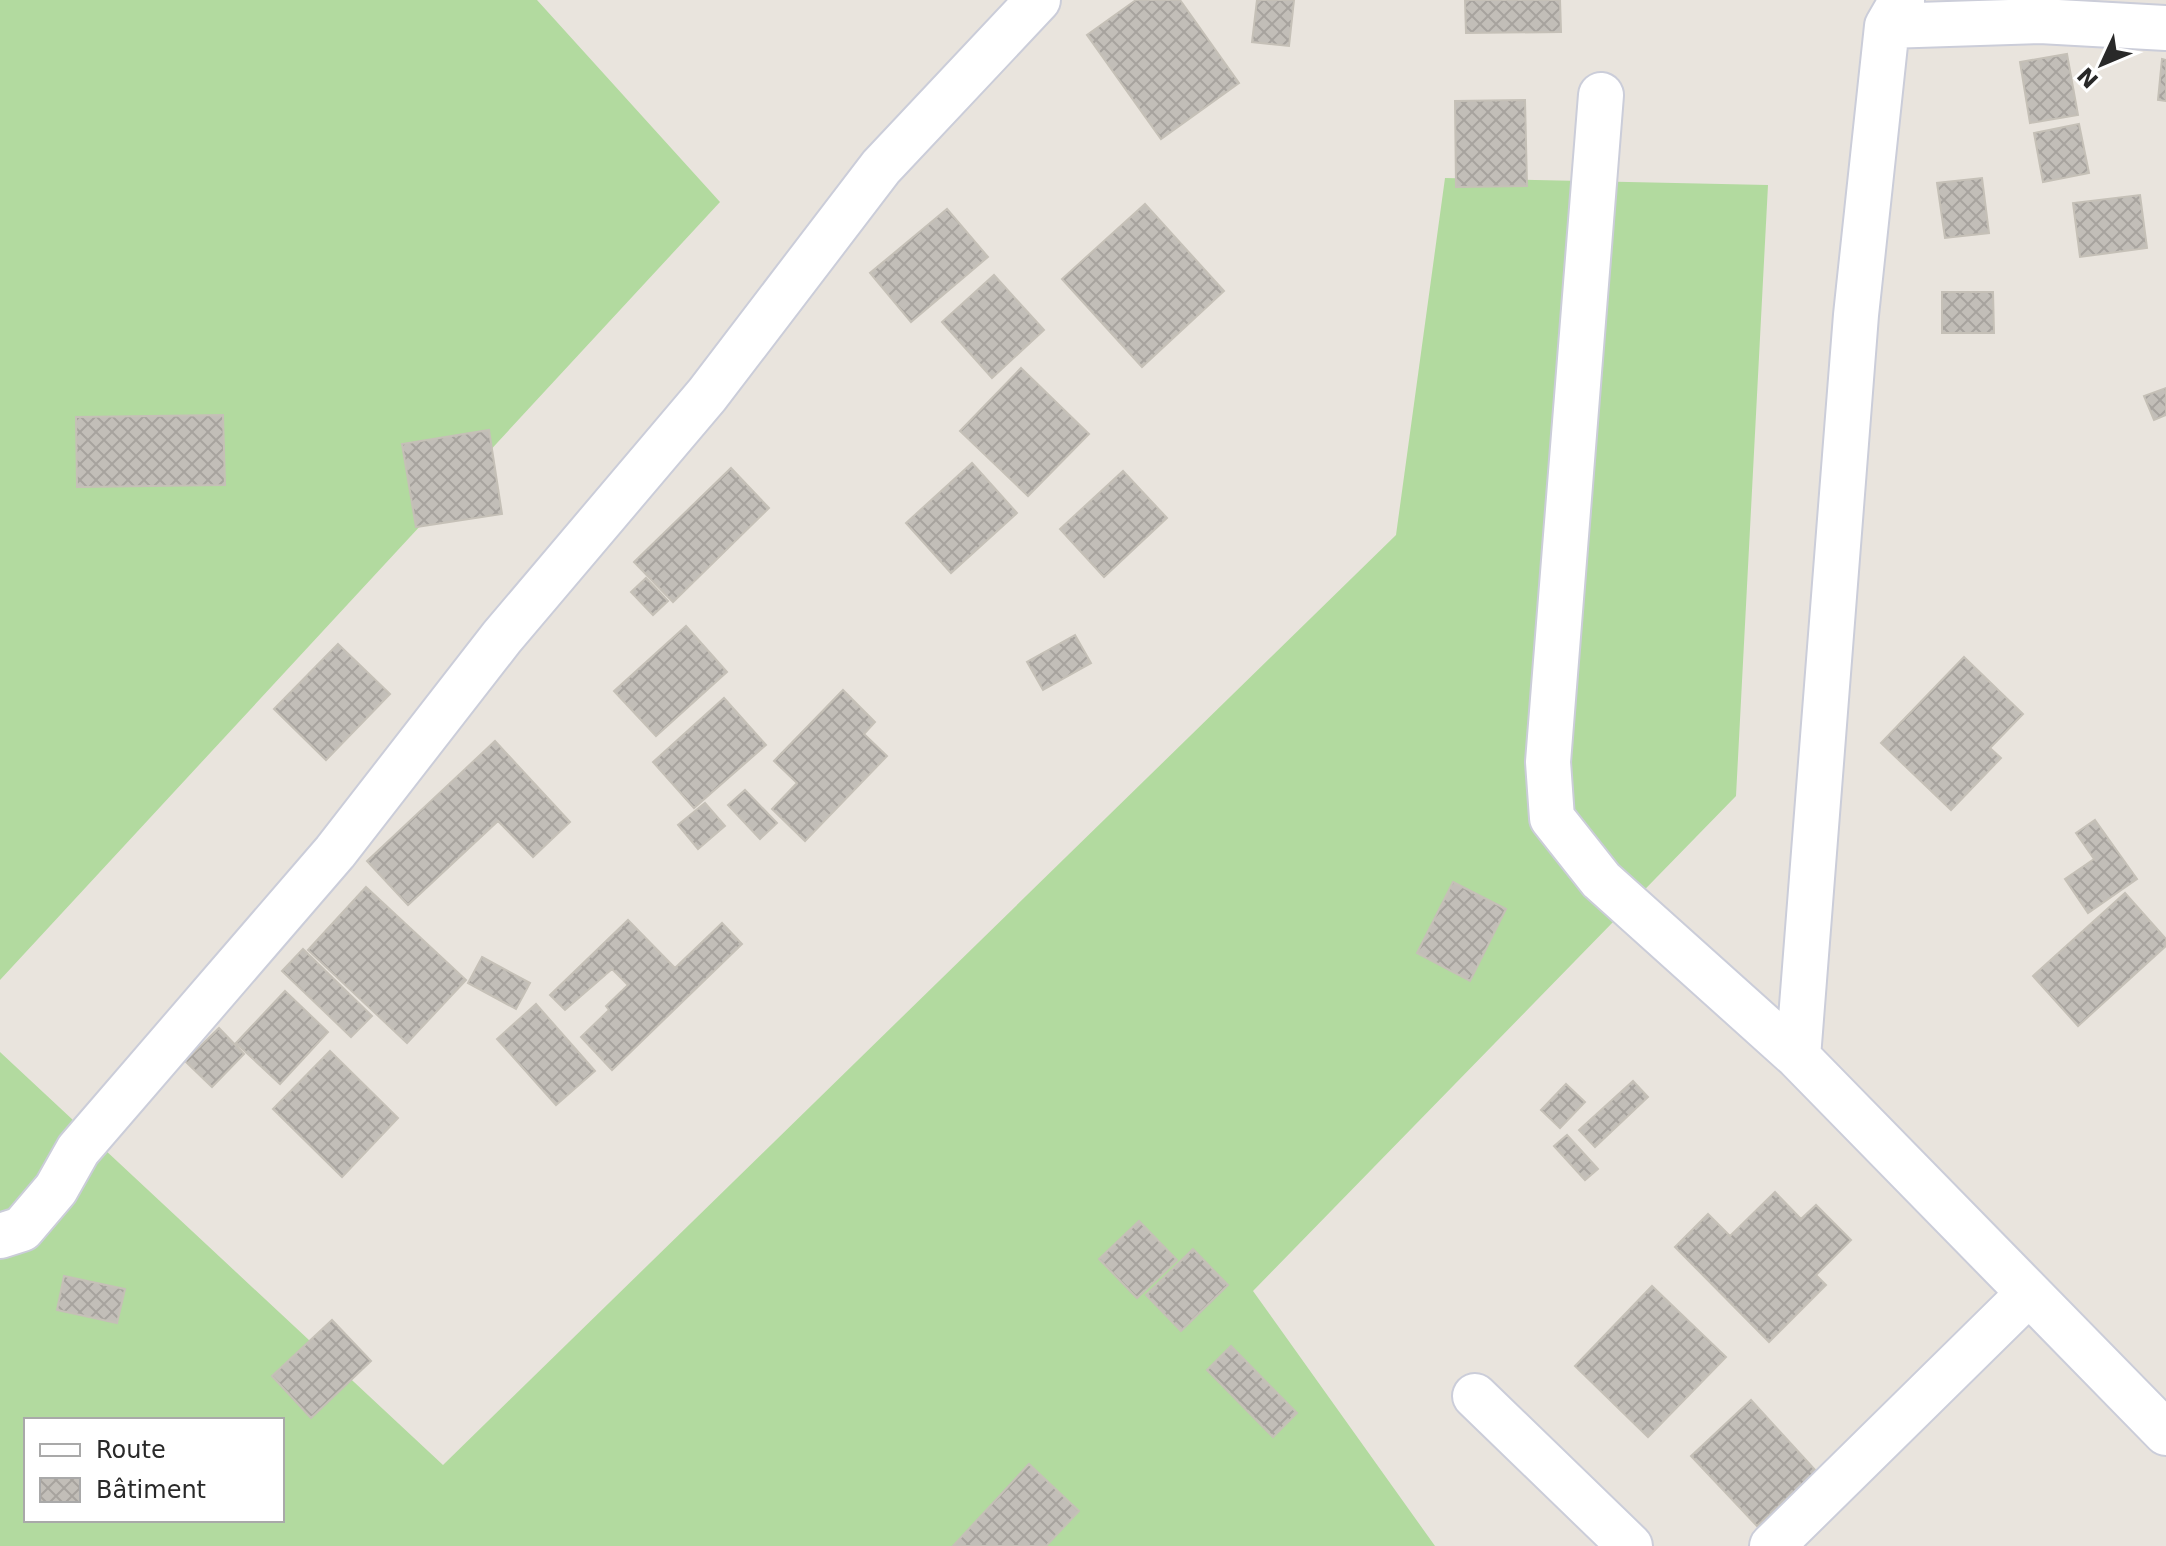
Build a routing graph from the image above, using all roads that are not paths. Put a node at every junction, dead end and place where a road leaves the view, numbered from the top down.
1 (1038, 0) edge
2 (1895, 13) edge
3 (2166, 28) edge
4 (1601, 95) dead end
5 (1798, 1057) junction
6 (0, 1236) edge
7 (2029, 1293) junction
8 (1475, 1396) dead end
9 (2166, 1433) edge
10 (1630, 1546) edge
11 (1772, 1546) edge

1 - 6 street
2 - 3 street
2 - 5 street
4 - 5 street
5 - 7 street
7 - 9 street
7 - 11 street
8 - 10 street

